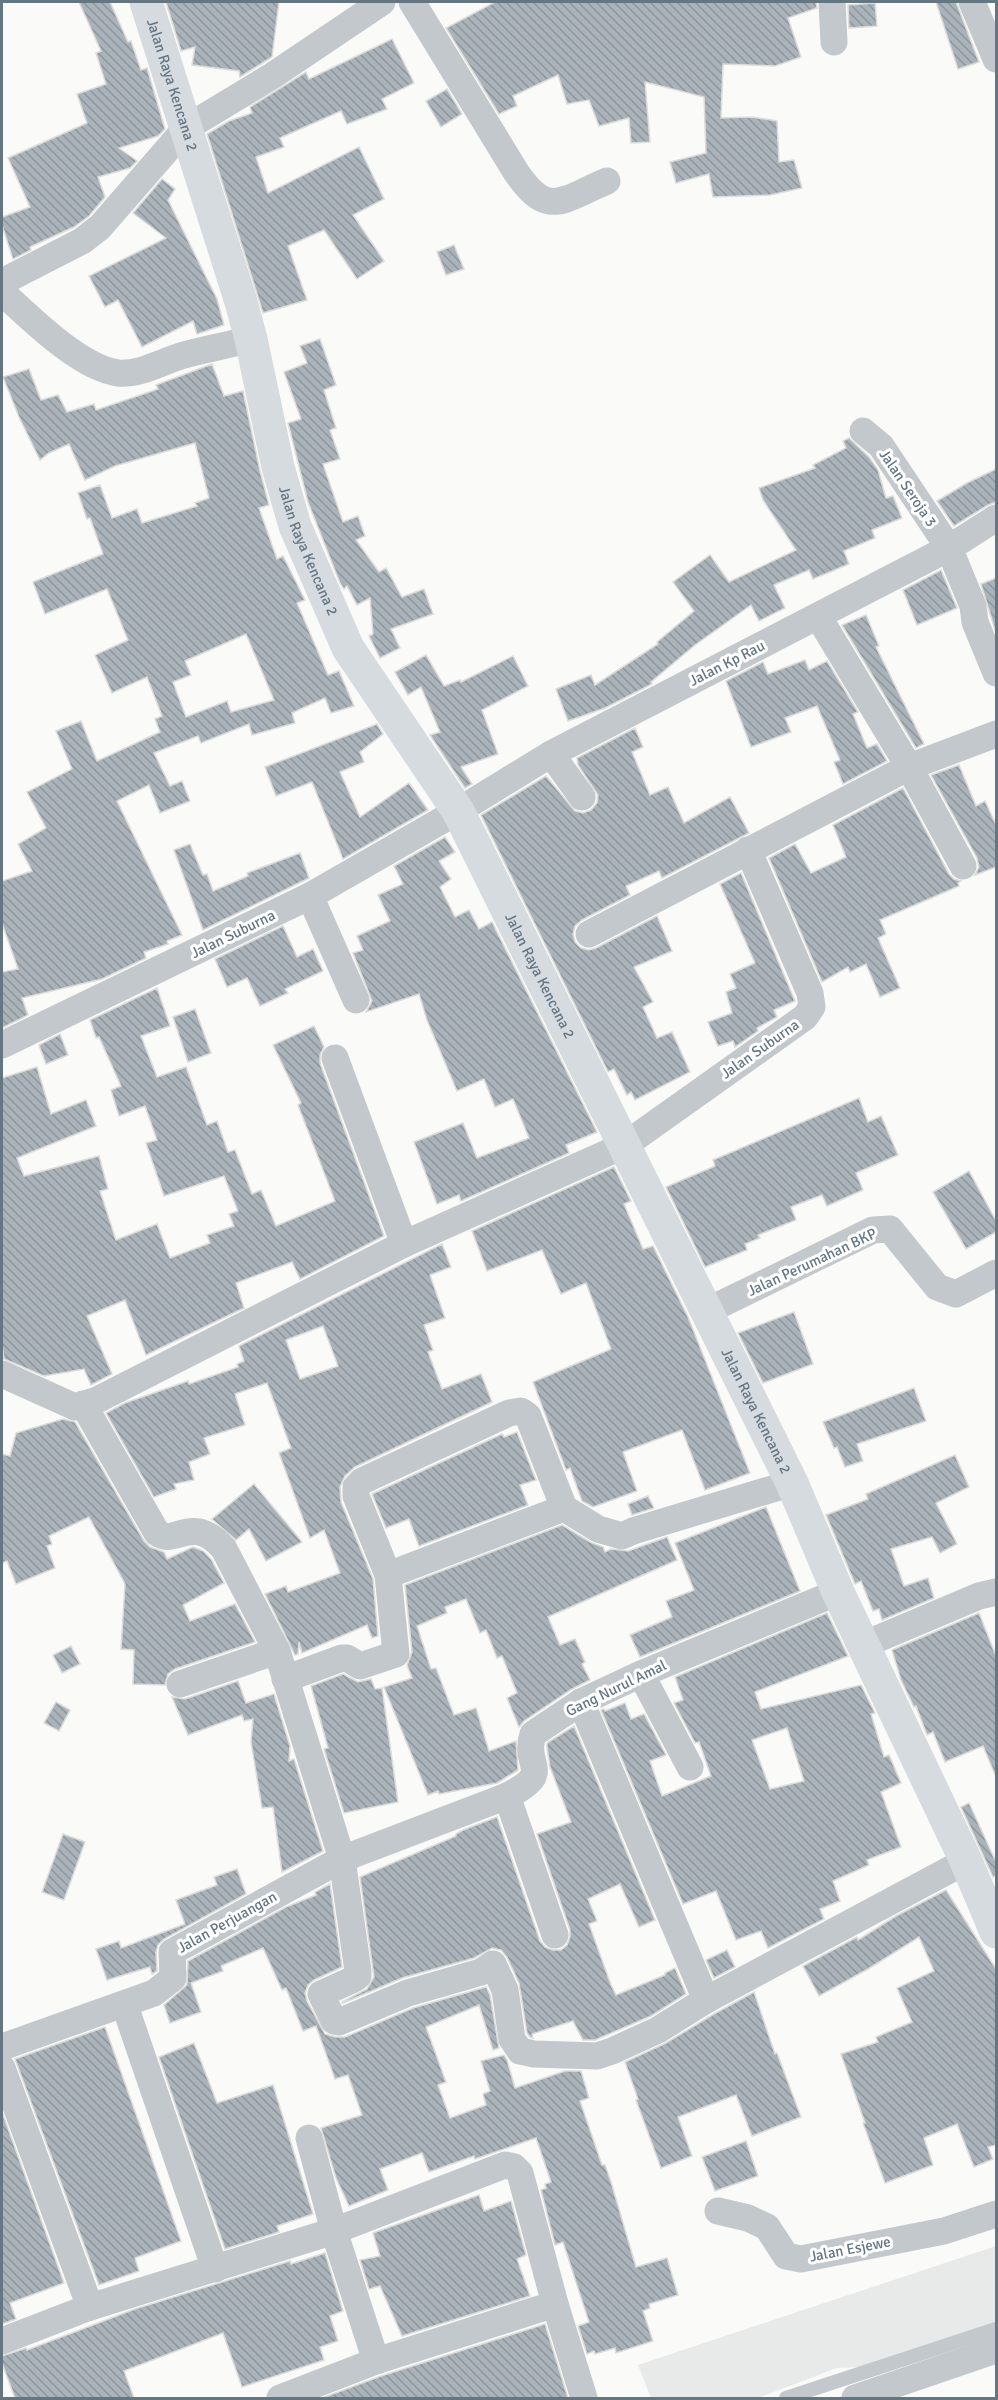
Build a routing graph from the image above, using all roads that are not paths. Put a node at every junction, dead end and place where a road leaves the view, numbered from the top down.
1 (146, 2) edge
2 (382, 2) edge
3 (412, 2) edge
4 (832, 2) edge
5 (972, 2) edge
6 (834, 42) dead end
7 (996, 60) edge
8 (186, 128) junction
9 (607, 181) dead end
10 (2, 282) edge
11 (2, 292) edge
12 (251, 339) junction
13 (863, 430) dead end
14 (996, 518) edge
15 (949, 548) junction
16 (818, 616) junction
17 (996, 673) edge
18 (996, 734) edge
19 (551, 754) junction
20 (909, 767) junction
21 (582, 797) dead end
22 (458, 811) junction
23 (748, 850) junction
24 (963, 866) dead end
25 (310, 896) junction
26 (589, 934) dead end
27 (356, 1000) dead end
28 (2, 1045) edge
29 (335, 1058) dead end
30 (625, 1145) junction
31 (404, 1244) junction
32 (996, 1273) edge
33 (705, 1312) junction
34 (2, 1374) edge
35 (83, 1404) junction
36 (792, 1483) junction
37 (564, 1508) junction
38 (388, 1575) junction
39 (838, 1592) junction
40 (996, 1592) edge
41 (863, 1645) junction
42 (277, 1651) junction
43 (641, 1674) junction
44 (285, 1678) junction
45 (180, 1684) dead end
46 (581, 1702) junction
47 (690, 1767) dead end
48 (507, 1796) junction
49 (342, 1859) junction
50 (966, 1861) junction
51 (996, 1932) edge
52 (555, 1935) dead end
53 (706, 2000) junction
54 (126, 2009) dead end
55 (2, 2047) edge
56 (2, 2068) edge
57 (309, 2138) dead end
58 (718, 2211) dead end
59 (996, 2214) edge
60 (334, 2231) junction
61 (215, 2269) junction
62 (555, 2304) junction
63 (90, 2307) junction
64 (996, 2330) edge
65 (2, 2341) edge
66 (996, 2350) edge
67 (376, 2361) junction
68 (871, 2396) edge
69 (280, 2398) edge
70 (584, 2398) edge
71 (786, 2398) edge

1 - 8 street, Jalan Raya Kencana 2
2 - 8 street
3 - 9 street
4 - 6 street
5 - 7 street
8 - 10 street
8 - 12 street, Jalan Raya Kencana 2
11 - 12 street
12 - 22 street, Jalan Raya Kencana 2
13 - 15 street, Jalan Seroja 3
14 - 15 street, Jalan Kp Rau
15 - 16 street, Jalan Kp Rau
15 - 17 street, Jalan Seroja 3
16 - 19 street, Jalan Kp Rau
16 - 20 street
18 - 20 street
19 - 21 street
19 - 22 street, Jalan Kp Rau
20 - 23 street
20 - 24 street
22 - 25 street, Jalan Suburna
22 - 30 street, Jalan Raya Kencana 2
23 - 26 street
23 - 30 street, Jalan Suburna
25 - 27 street
25 - 28 street, Jalan Suburna
29 - 31 street
30 - 31 street
30 - 33 street, Jalan Raya Kencana 2
31 - 35 street
32 - 33 street, Jalan Perumahan BKP
33 - 36 street, Jalan Raya Kencana 2
34 - 35 street
35 - 42 street
36 - 37 street
36 - 39 street, Jalan Raya Kencana 2
37 - 38 street
37 - 38 street
38 - 44 street
39 - 41 street, Jalan Raya Kencana 2
39 - 43 street, Gang Nurul Amal
40 - 41 street
41 - 50 street, Jalan Raya Kencana 2
42 - 44 street
42 - 45 street
43 - 46 street, Gang Nurul Amal
43 - 47 street
44 - 49 street
46 - 48 street, Gang Nurul Amal
46 - 53 street
48 - 49 street, Gang Nurul Amal
48 - 52 street
49 - 53 street
49 - 55 street, Jalan Perjuangan
50 - 51 street, Jalan Raya Kencana 2
50 - 53 street
54 - 61 street
56 - 63 street
57 - 60 street
58 - 59 street, Jalan Esjewe
60 - 61 street
60 - 62 street
60 - 67 street
61 - 63 street
62 - 67 street
62 - 70 street
63 - 65 street
64 - 71 lane
66 - 68 street
67 - 69 street

